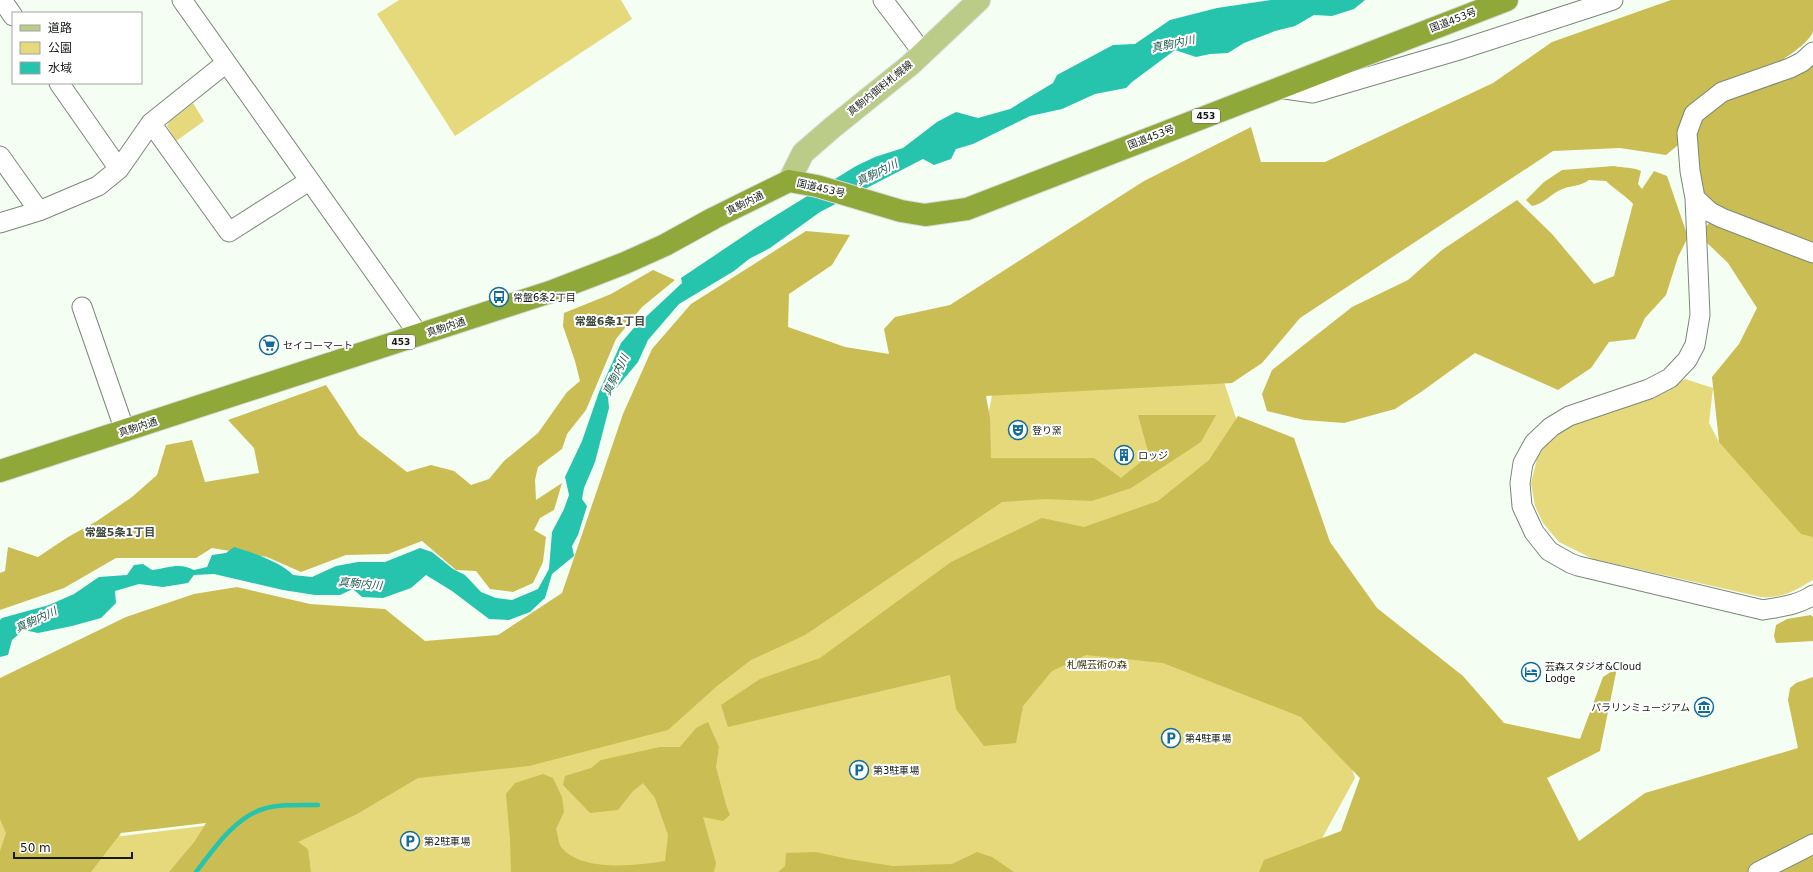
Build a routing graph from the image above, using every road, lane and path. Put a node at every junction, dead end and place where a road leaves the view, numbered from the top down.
1 (2, 0) edge
2 (182, 0) edge
3 (883, 0) edge
4 (979, 0) edge
5 (1506, 0) edge
6 (1613, 0) edge
7 (12, 15) edge
8 (1813, 52) edge
9 (923, 53) junction
10 (226, 63) junction
11 (60, 84) edge
12 (1278, 88) junction
13 (151, 123) junction
14 (0, 156) edge
15 (119, 169) junction
16 (309, 181) junction
17 (789, 181) junction
18 (1695, 198) junction
19 (39, 211) junction
20 (0, 223) edge
21 (1813, 253) edge
22 (82, 307) dead end
23 (420, 335) junction
24 (125, 431) junction
25 (0, 471) edge
26 (1813, 595) edge
27 (1813, 844) edge
28 (1758, 872) edge

1 - 7 street
2 - 10 street
3 - 9 street
4 - 9 main road, 真駒内御料札幌線
5 - 12 highway, 国道453号 / 453
6 - 12 street
8 - 18 street
9 - 17 main road, 真駒内御料札幌線
10 - 13 street
10 - 16 street
11 - 15 street
12 - 17 highway, 国道453号 / 453
13 - 15 street
13 - 16 street
14 - 19 street
15 - 19 street
16 - 23 street
17 - 23 highway, 真駒内通 / 453
18 - 21 street
18 - 26 street
19 - 20 street
22 - 24 street
23 - 24 highway, 真駒内通 / 453
24 - 25 highway, 真駒内通 / 453
27 - 28 street

